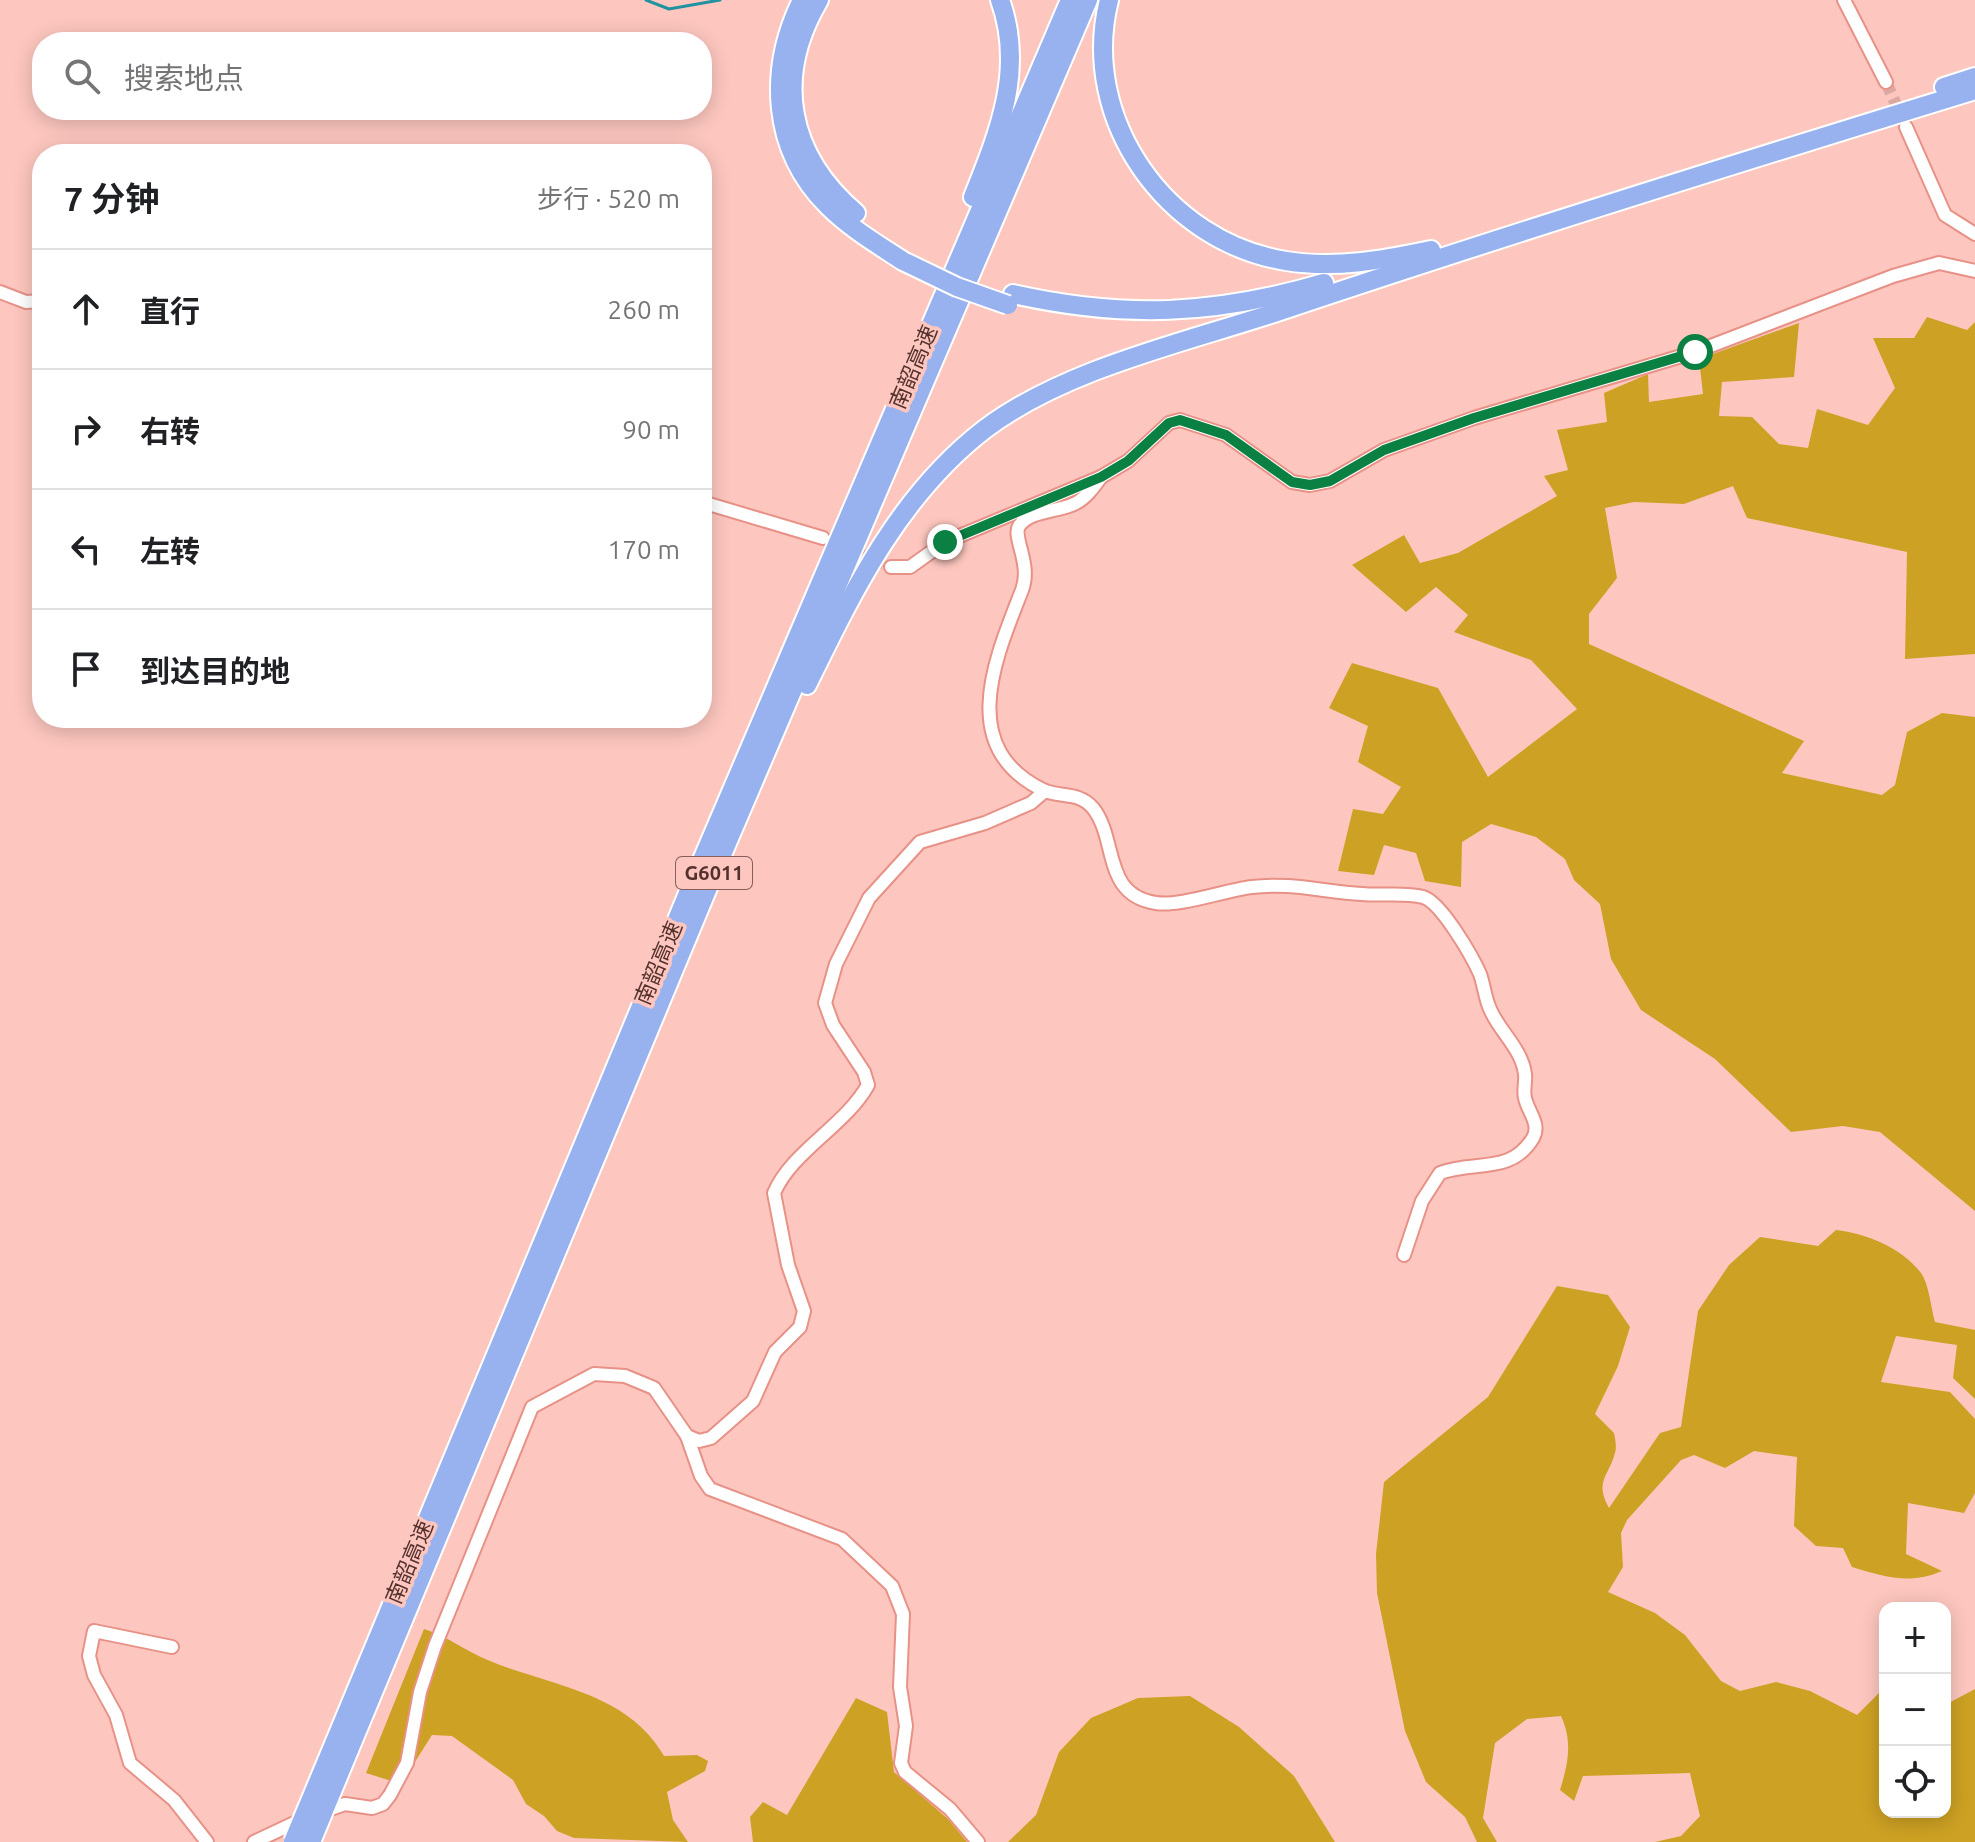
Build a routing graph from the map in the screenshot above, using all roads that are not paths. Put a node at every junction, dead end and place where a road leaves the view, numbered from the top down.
1 (802, 0) edge
2 (819, 0) edge
3 (1000, 0) edge
4 (1070, 0) edge
5 (1088, 0) edge
6 (1109, 0) edge
7 (1844, 0) edge
8 (1975, 77) edge
9 (1886, 82) tunnel mouth
10 (1975, 90) edge
11 (1906, 127) tunnel mouth
12 (1975, 234) edge
13 (1450, 247) junction
14 (907, 256) junction
15 (1975, 271) edge
16 (0, 292) edge
17 (1011, 299) junction
18 (32, 302) edge
19 (1299, 304) junction
20 (1101, 477) junction
21 (860, 491) junction
22 (712, 505) edge
23 (823, 538) tunnel mouth
24 (891, 567) tunnel mouth
25 (1045, 791) junction
26 (709, 885) junction
27 (1404, 1255) dead end
28 (687, 1436) junction
29 (172, 1647) dead end
30 (341, 1747) junction
31 (207, 1842) edge
32 (254, 1842) edge
33 (293, 1842) edge
34 (311, 1842) edge
35 (978, 1842) edge

1 - 14 highway
2 - 14 highway
3 - 21 highway
4 - 21 highway, 南韶高速 / G6011
5 - 26 highway, 南韶高速 / G6011
6 - 13 highway
7 - 9 street
8 - 13 highway
10 - 19 highway
11 - 12 street
13 - 17 highway
14 - 17 highway
15 - 20 street
16 - 18 street
17 - 19 highway
19 - 26 highway
20 - 24 street
20 - 25 street
21 - 30 highway, 南韶高速 / G6011
22 - 23 street
25 - 27 street
25 - 28 street
26 - 30 highway, 南韶高速 / G6011
28 - 32 street
28 - 35 street
29 - 31 street
30 - 33 highway, 南韶高速 / G6011, bridge
30 - 34 highway, 南韶高速 / G6011, bridge

